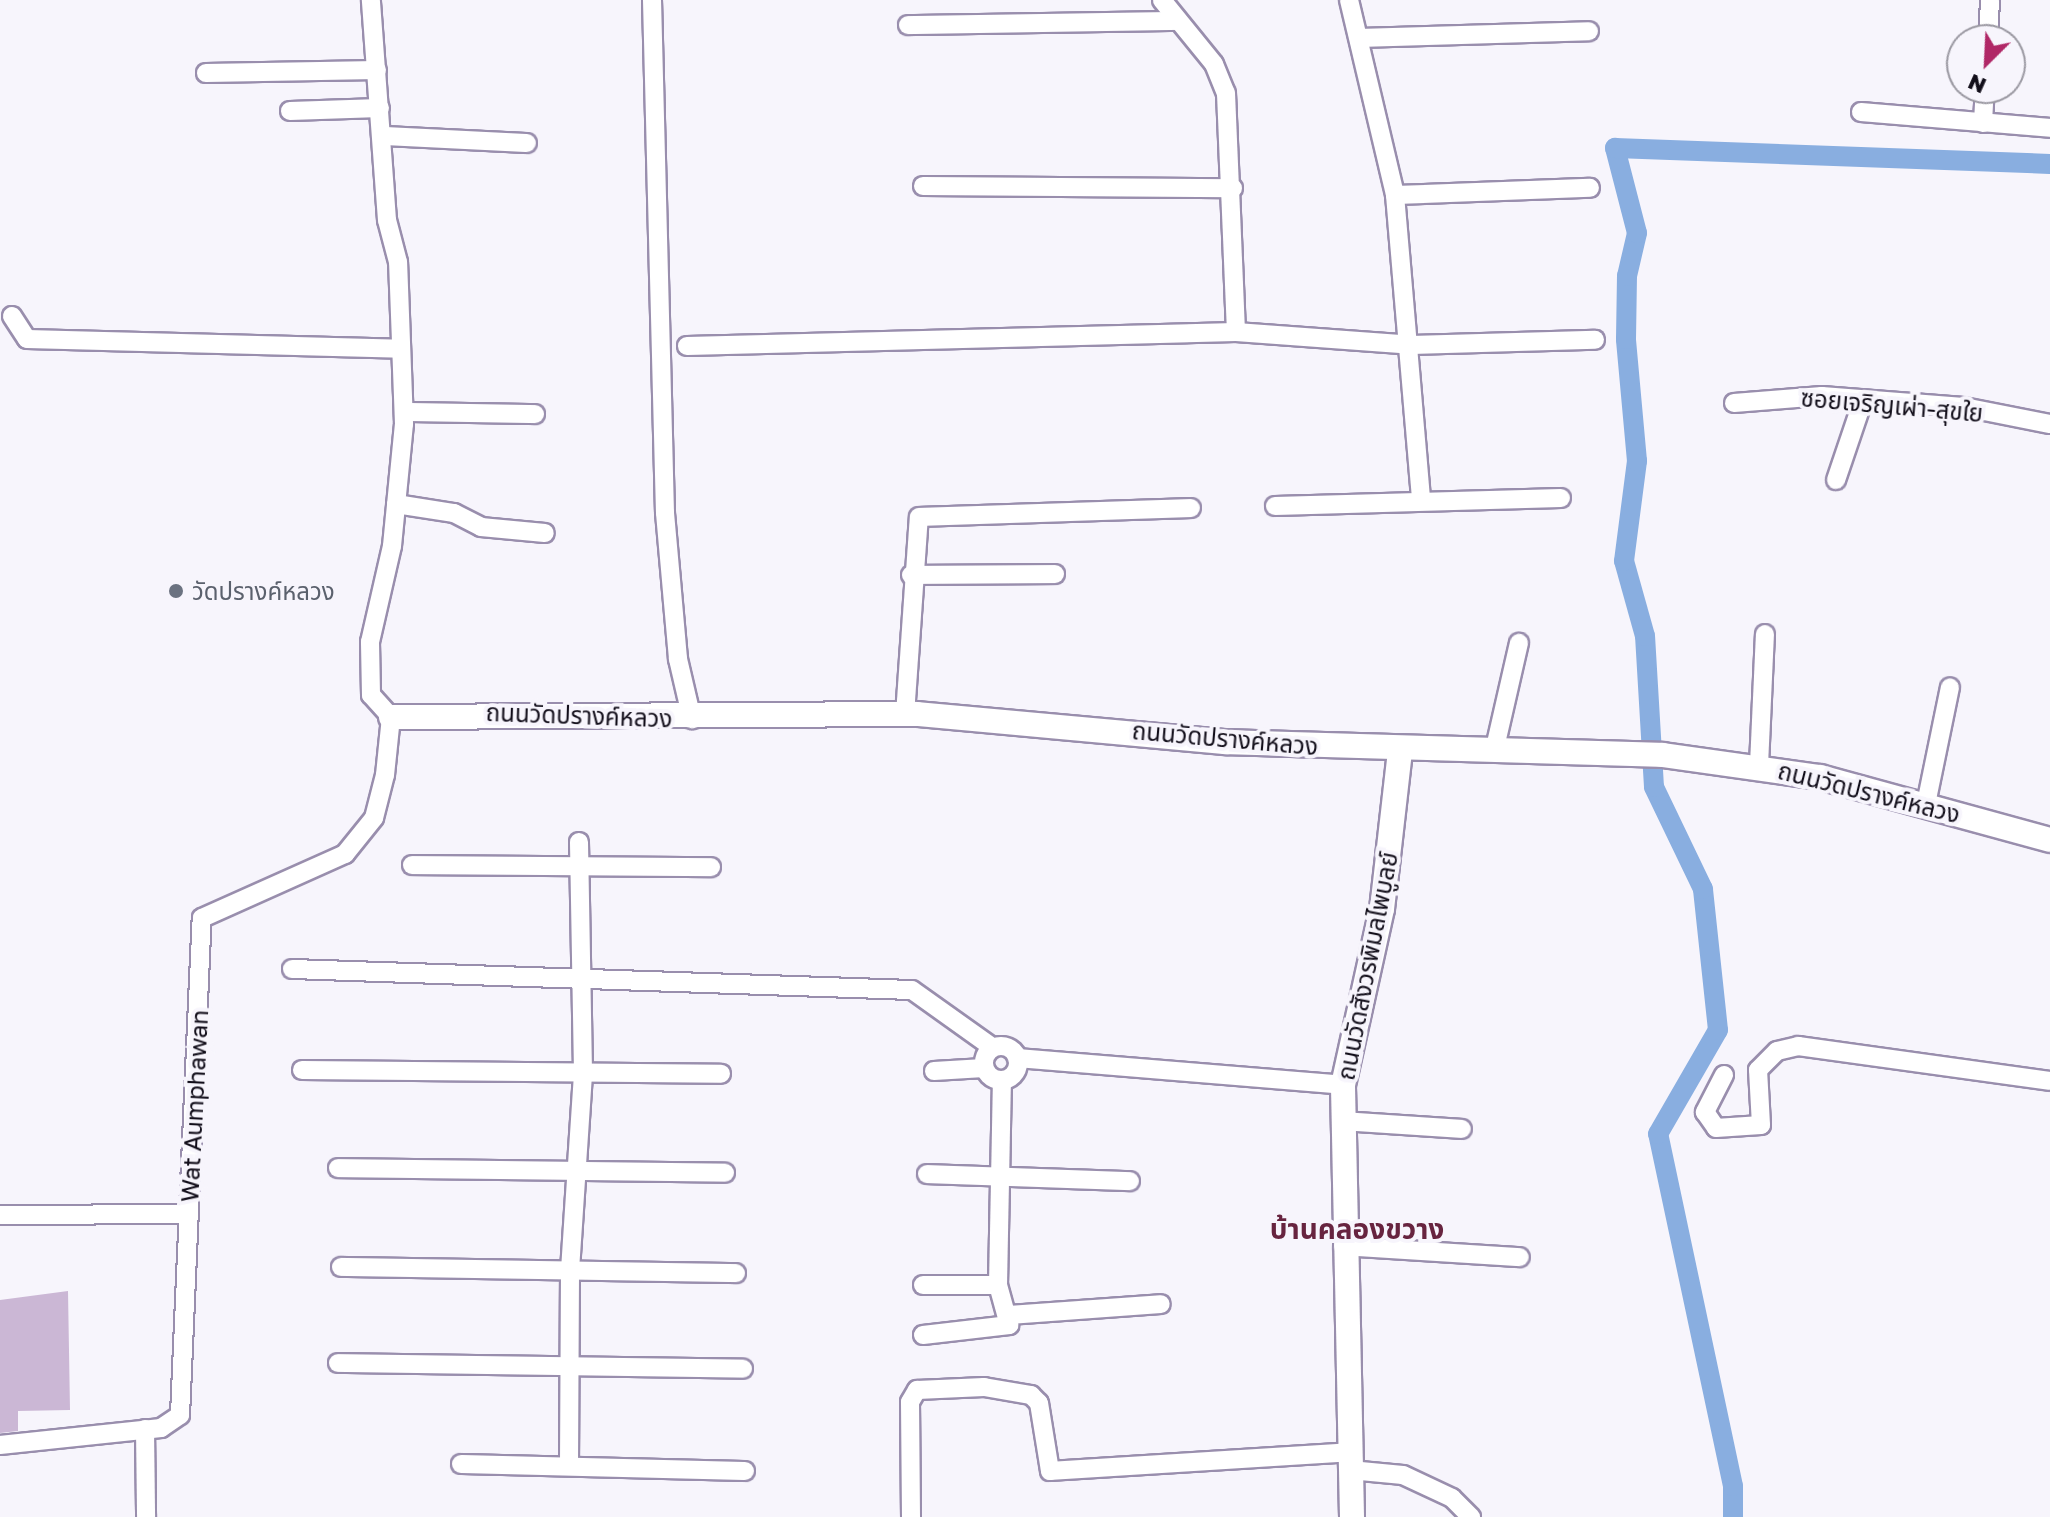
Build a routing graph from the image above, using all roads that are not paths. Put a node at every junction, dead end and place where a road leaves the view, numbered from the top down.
1 (371, 0) edge
2 (652, 0) edge
3 (1162, 0) edge
4 (1349, 0) edge
5 (1990, 0) edge
6 (1177, 21) junction
7 (1989, 24) edge
8 (908, 25) dead end
9 (1589, 31) dead end
10 (1359, 38) junction
11 (377, 70) junction
12 (206, 73) dead end
13 (1984, 104) edge
14 (380, 108) junction
15 (290, 111) dead end
16 (1861, 112) dead end
17 (1983, 123) junction
18 (2050, 128) edge
19 (384, 136) junction
20 (527, 143) dead end
21 (923, 186) dead end
22 (1233, 188) junction
23 (1590, 188) dead end
24 (1395, 195) junction
25 (12, 316) dead end
26 (1236, 332) junction
27 (1595, 340) dead end
28 (1411, 345) junction
29 (687, 346) dead end
30 (401, 349) junction
31 (1734, 403) dead end
32 (1862, 403) junction
33 (404, 412) junction
34 (535, 414) dead end
35 (2050, 424) edge
36 (1836, 480) dead end
37 (1561, 498) dead end
38 (1421, 501) junction
39 (396, 504) junction
40 (1275, 506) dead end
41 (1191, 508) dead end
42 (545, 533) dead end
43 (1055, 574) dead end
44 (911, 575) junction
45 (1765, 634) dead end
46 (1519, 643) dead end
47 (1950, 687) dead end
48 (905, 715) junction
49 (391, 717) junction
50 (692, 719) junction
51 (1400, 751) junction
52 (1494, 752) junction
53 (1759, 765) junction
54 (1926, 804) junction
55 (2050, 840) edge
56 (579, 842) dead end
57 (412, 865) dead end
58 (580, 865) junction
59 (711, 867) dead end
60 (292, 969) dead end
61 (584, 982) junction
62 (992, 1047) junction
63 (1017, 1058) junction
64 (984, 1068) junction
65 (302, 1070) dead end
66 (934, 1071) dead end
67 (583, 1072) junction
68 (721, 1074) dead end
69 (1724, 1075) dead end
70 (1002, 1080) junction
71 (2050, 1081) edge
72 (1343, 1085) junction
73 (1343, 1121) junction
74 (1462, 1129) dead end
75 (338, 1168) dead end
76 (580, 1173) junction
77 (725, 1173) dead end
78 (998, 1173) junction
79 (927, 1174) dead end
80 (1130, 1181) dead end
81 (189, 1214) junction
82 (0, 1215) edge
83 (1343, 1246) junction
84 (1520, 1257) dead end
85 (341, 1267) dead end
86 (570, 1270) junction
87 (736, 1273) dead end
88 (923, 1285) dead end
89 (998, 1285) junction
90 (1161, 1304) dead end
91 (1009, 1315) junction
92 (923, 1335) dead end
93 (338, 1363) dead end
94 (743, 1369) dead end
95 (568, 1370) junction
96 (145, 1429) junction
97 (0, 1445) edge
98 (1349, 1461) junction
99 (461, 1464) dead end
100 (569, 1464) junction
101 (745, 1471) dead end
102 (146, 1517) edge
103 (911, 1517) edge
104 (1352, 1517) edge
105 (1471, 1517) edge

1 - 11 street
2 - 50 street
3 - 6 street
4 - 10 street
5 - 7 street
6 - 8 street
6 - 22 street
9 - 10 street
10 - 24 street
11 - 12 street
11 - 14 street
13 - 17 street
14 - 15 street
14 - 19 street
16 - 17 street
17 - 18 street
19 - 20 street
19 - 30 street
21 - 22 street
22 - 26 street
23 - 24 street
24 - 28 street
25 - 30 street
26 - 28 street
26 - 29 street
27 - 28 street
28 - 38 street
30 - 33 street
31 - 32 street, ซอยเจริญเผ่า-สุขใย
32 - 35 street, ซอยเจริญเผ่า-สุขใย
32 - 36 street
33 - 34 street
33 - 39 street
37 - 38 street
38 - 40 street
39 - 42 street
39 - 49 street
41 - 44 street
43 - 44 street
44 - 48 street
45 - 53 street
46 - 52 street
47 - 54 street
48 - 50 street, ถนนวัดปรางค์หลวง
48 - 51 street, ถนนวัดปรางค์หลวง
49 - 50 street, ถนนวัดปรางค์หลวง
49 - 81 street, Wat Aumphawan
51 - 52 street, ถนนวัดปรางค์หลวง
51 - 72 street, ถนนวัดสังวรพิมลไพบูลย์
52 - 53 street, ถนนวัดปรางค์หลวง
53 - 54 street, ถนนวัดปรางค์หลวง
54 - 55 street, ถนนวัดปรางค์หลวง
56 - 58 street
57 - 58 street
58 - 59 street
58 - 61 street
60 - 61 street
61 - 62 street
61 - 67 street
62 - 63 street
62 - 64 street
63 - 70 street
63 - 72 street
64 - 66 street
64 - 70 street
65 - 67 street
67 - 68 street
67 - 76 street
69 - 71 street
70 - 78 street
72 - 73 street, ถนนวัดสังวรพิมลไพบูลย์
73 - 74 street
73 - 83 street, ถนนวัดสังวรพิมลไพบูลย์
75 - 76 street
76 - 77 street
76 - 86 street
78 - 79 street
78 - 80 street
78 - 89 street
81 - 82 street
81 - 96 street, Wat Aumphawan
83 - 84 street
83 - 98 street, ถนนวัดสังวรพิมลไพบูลย์
85 - 86 street
86 - 87 street
86 - 95 street
88 - 89 street
89 - 91 street
90 - 91 street
91 - 92 street
93 - 95 street
94 - 95 street
95 - 100 street
96 - 97 street, Wat Aumphawan
96 - 102 street
98 - 103 street
98 - 104 street, ถนนวัดสังวรพิมลไพบูลย์
98 - 105 street
99 - 100 street
100 - 101 street

